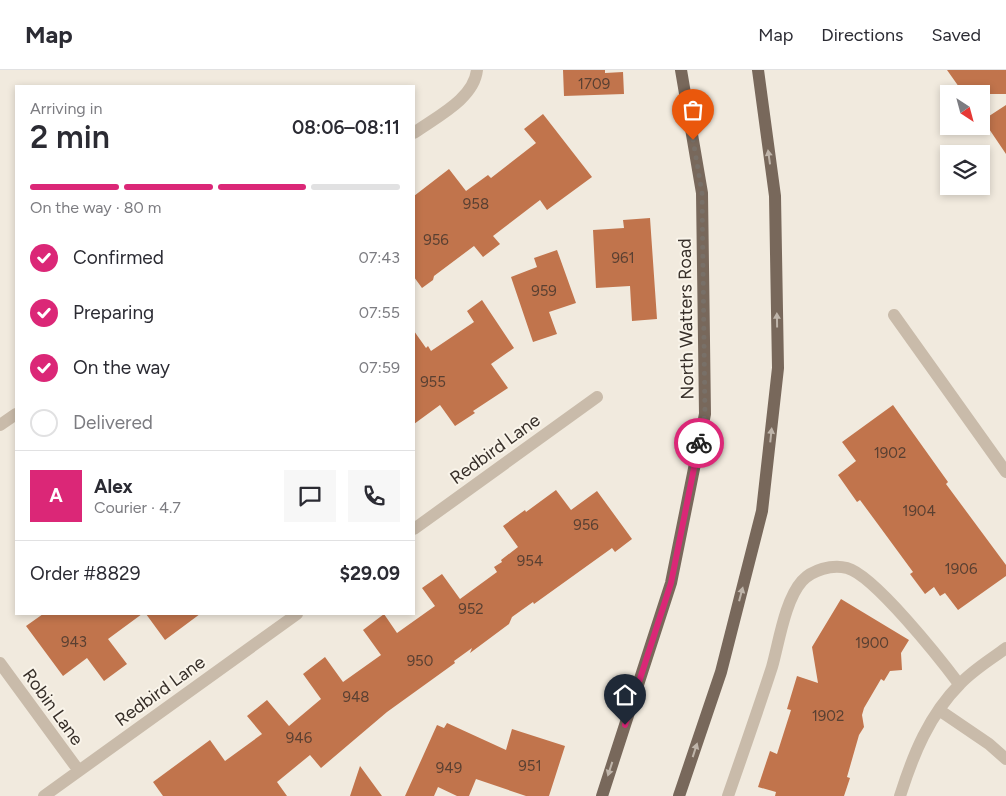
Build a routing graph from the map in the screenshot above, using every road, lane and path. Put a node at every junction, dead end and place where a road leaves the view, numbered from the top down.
1 (681, 70) edge
2 (758, 70) edge
3 (476, 74) edge
4 (415, 131) edge
5 (894, 315) dead end
6 (597, 397) dead end
7 (15, 415) edge
8 (0, 425) edge
9 (1006, 472) edge
10 (415, 528) edge
11 (296, 615) edge
12 (1006, 648) edge
13 (0, 663) edge
14 (959, 684) junction
15 (939, 710) junction
16 (1006, 759) edge
17 (79, 771) junction
18 (44, 796) edge
19 (602, 796) edge
20 (679, 796) edge
21 (728, 796) edge
22 (900, 796) edge

1 -> 19 main road, North Watters Road
20 -> 2 main road
3 - 4 street
5 - 9 street
6 - 10 street, Redbird Lane
7 - 8 street
11 - 17 street, Redbird Lane
12 - 14 street
13 - 17 street, Robin Lane
14 - 15 street
14 - 21 street
15 - 16 street
15 - 22 street
17 - 18 street, Redbird Lane

